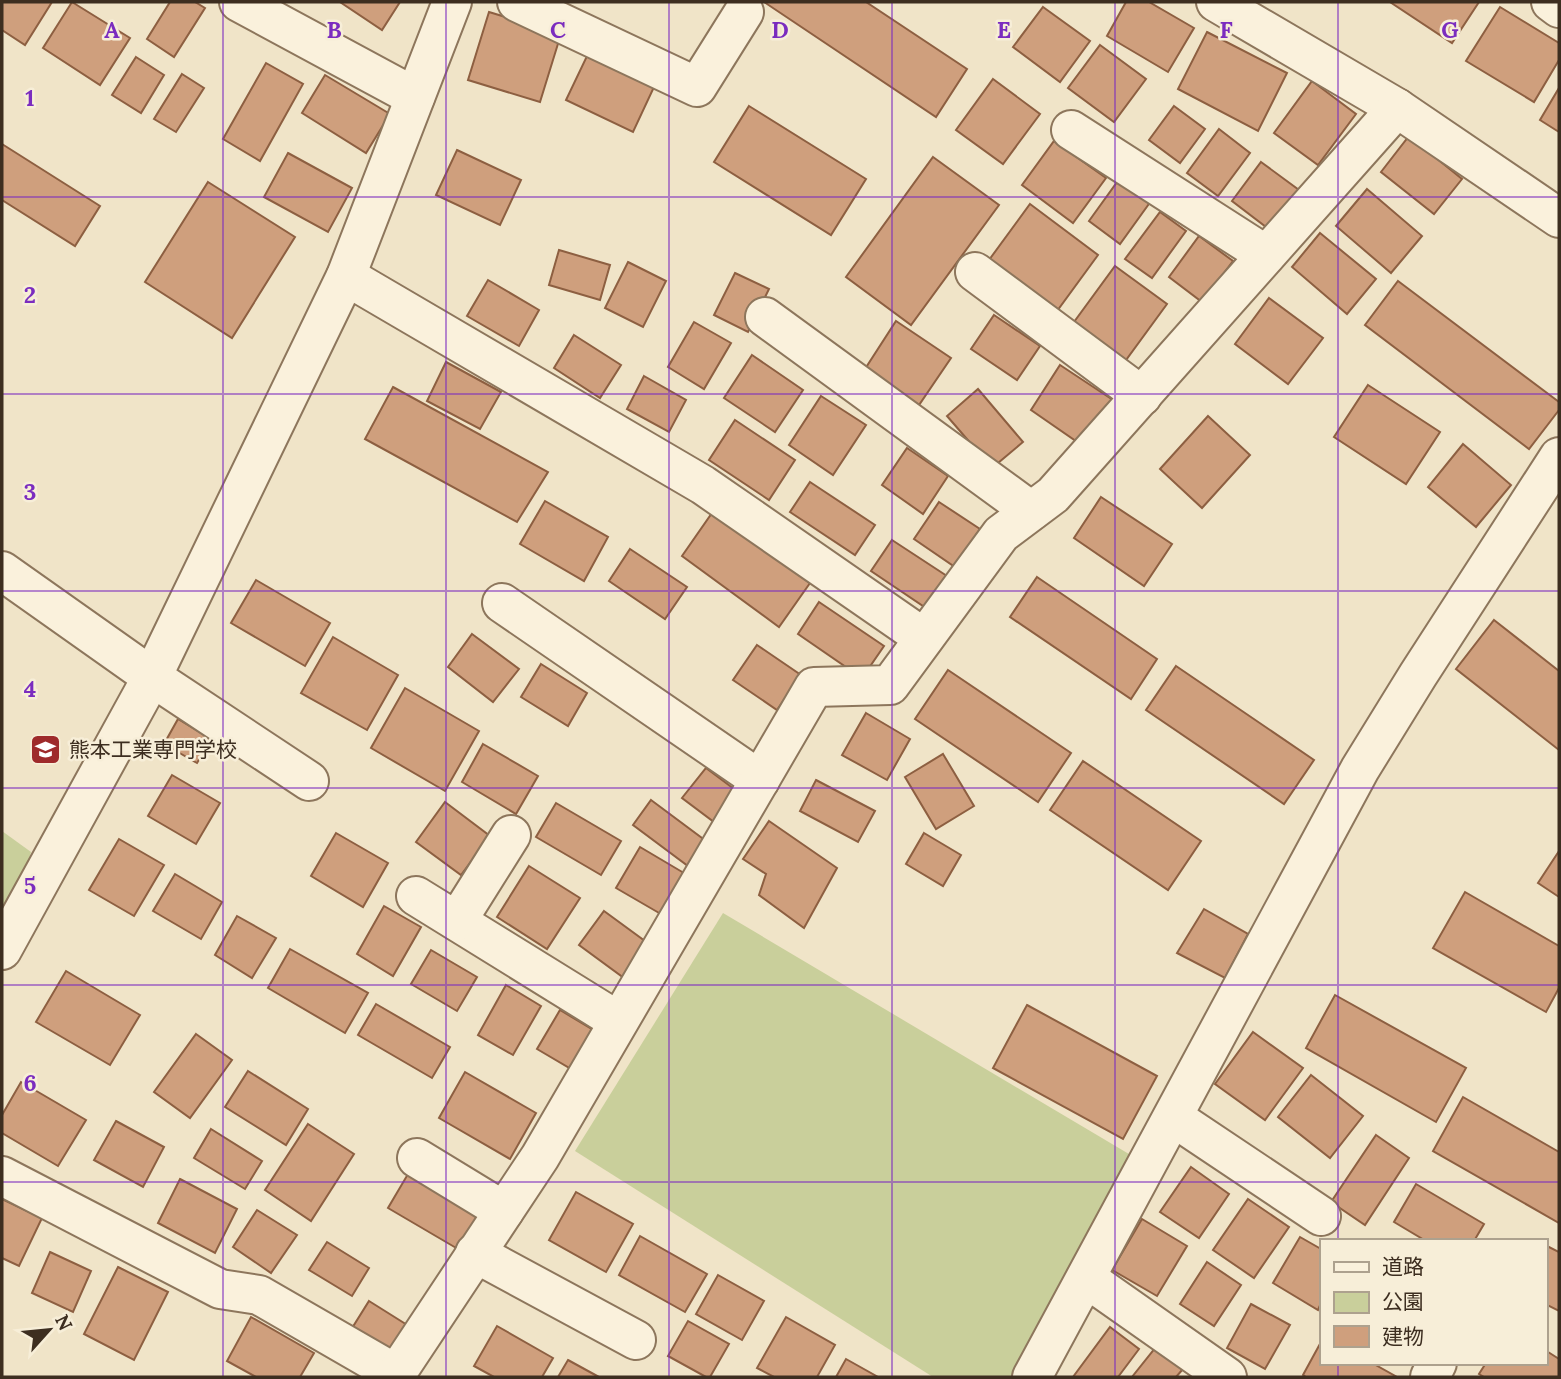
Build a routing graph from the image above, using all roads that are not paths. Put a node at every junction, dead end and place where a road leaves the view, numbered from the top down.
1 (239, 2) edge
2 (452, 2) edge
3 (516, 2) edge
4 (1216, 2) edge
5 (1551, 2) edge
6 (1559, 8) edge
7 (744, 12) dead end
8 (415, 97) junction
9 (1397, 108) junction
10 (1071, 130) dead end
11 (1559, 218) edge
12 (1266, 255) junction
13 (975, 272) dead end
14 (346, 276) junction
15 (765, 317) dead end
16 (1142, 396) junction
17 (1559, 457) edge
18 (1031, 512) junction
19 (2, 571) edge
20 (502, 603) dead end
21 (924, 638) junction
22 (152, 677) junction
23 (760, 780) junction
24 (309, 781) dead end
25 (511, 835) dead end
26 (416, 895) dead end
27 (457, 921) junction
28 (2, 950) edge
29 (618, 1021) junction
30 (1173, 1116) junction
31 (417, 1158) dead end
32 (2, 1176) edge
33 (504, 1210) junction
34 (1321, 1216) dead end
35 (475, 1253) junction
36 (1086, 1278) junction
37 (636, 1340) dead end
38 (396, 1376) edge
39 (1032, 1377) edge
40 (1227, 1377) edge

1 - 8 street
2 - 8 street
3 - 7 street
4 - 9 street
5 - 6 street
8 - 14 street
9 - 11 street
9 - 12 street
10 - 12 street
12 - 16 street
13 - 16 street
14 - 21 street
14 - 22 street
15 - 18 street
16 - 18 street
17 - 30 street
18 - 21 street
19 - 22 street
20 - 23 street
21 - 23 street
22 - 24 street
22 - 28 street
23 - 29 street
25 - 27 street
26 - 27 street
27 - 29 street
29 - 33 street
30 - 34 street
30 - 36 street
31 - 33 street
32 - 38 street
33 - 35 street
35 - 37 street
35 - 38 street
36 - 39 street
36 - 40 street

